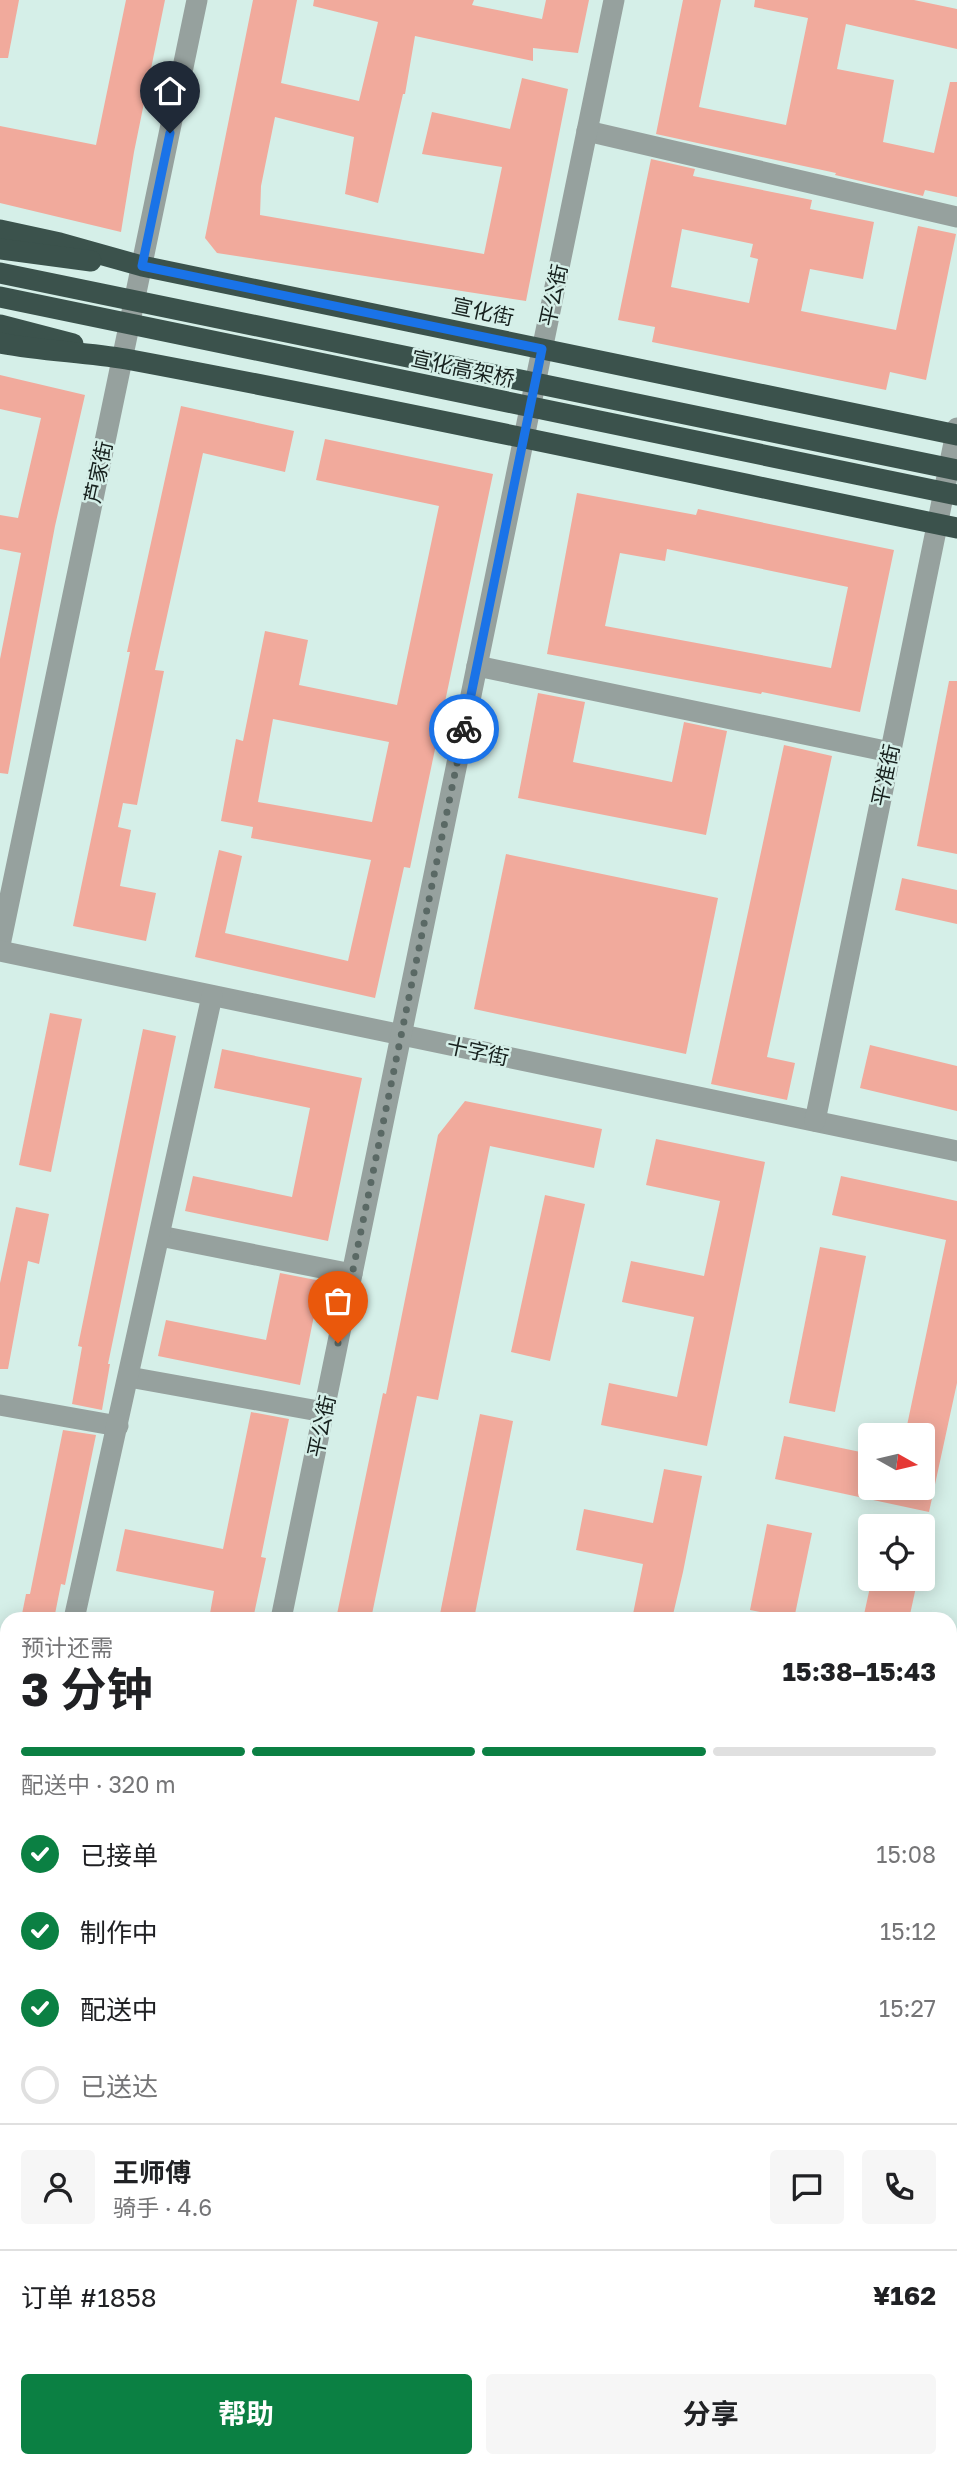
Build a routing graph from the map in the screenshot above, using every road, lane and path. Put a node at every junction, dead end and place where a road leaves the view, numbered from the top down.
1 (197, 0) edge
2 (614, 0) edge
3 (587, 131) junction
4 (957, 217) edge
5 (0, 229) edge
6 (0, 249) edge
7 (142, 266) junction
8 (0, 273) edge
9 (0, 297) edge
10 (0, 325) edge
11 (0, 343) edge
12 (542, 349) junction
13 (122, 358) junction
14 (957, 433) edge
15 (524, 436) junction
16 (957, 470) edge
17 (957, 495) edge
18 (947, 526) edge
19 (477, 666) junction
20 (890, 752) junction
21 (0, 945) edge
22 (0, 951) edge
23 (212, 996) junction
24 (401, 1035) junction
25 (815, 1121) junction
26 (957, 1151) edge
27 (160, 1236) junction
28 (352, 1274) junction
29 (129, 1377) junction
30 (0, 1405) edge
31 (324, 1412) junction
32 (118, 1426) junction
33 (76, 1612) edge
34 (282, 1612) edge

1 - 7 street, 芦家街
2 - 3 street, 平公街
3 - 4 street
3 - 12 street, 平公街
5 - 7 highway, 宣化街
6 - 7 highway
7 - 12 highway, 宣化街
7 - 13 street, 芦家街
8 - 16 highway, 宣化高架桥, bridge
9 - 17 highway, 宣化高架桥, bridge
10 - 13 highway
11 - 13 highway
12 - 14 highway, 宣化街
12 - 15 street, 平公街
13 - 15 highway
13 - 21 street, 芦家街
14 - 18 street, 平准街
15 - 18 highway
15 - 19 street, 平公街
18 - 20 street, 平准街
19 - 20 street
19 - 24 street, 平公街
20 - 25 street, 平准街
22 - 23 street, 十字街
23 - 24 street, 十字街
23 - 27 street
24 - 25 street, 十字街
24 - 28 street, 平公街
25 - 26 street, 十字街
27 - 28 street
27 - 29 street
28 - 31 street, 平公街
29 - 31 street
29 - 32 street
30 - 32 street
31 - 34 street, 平公街
32 - 33 street

